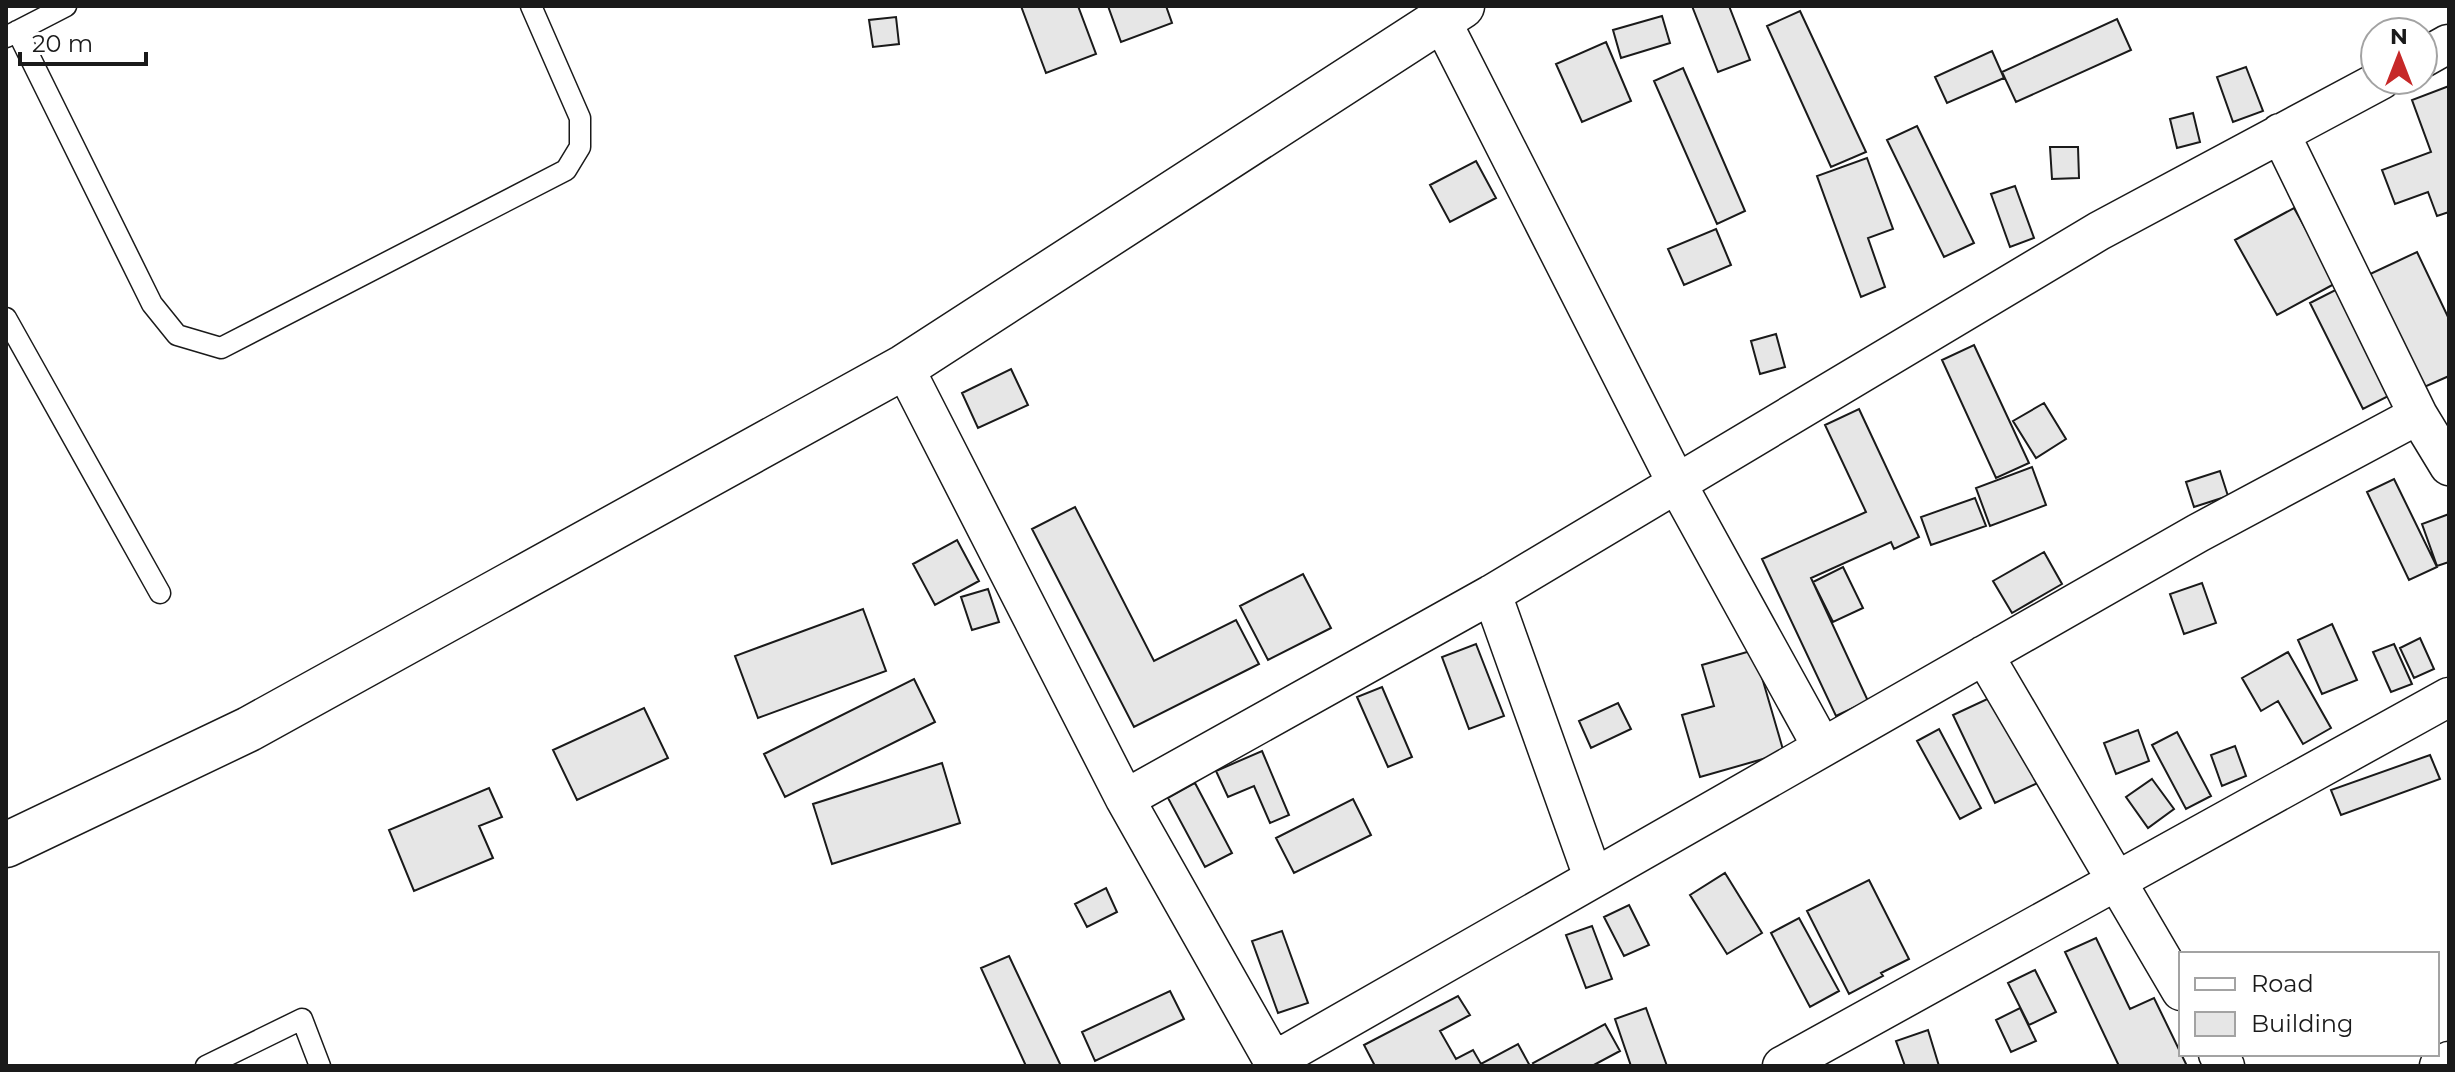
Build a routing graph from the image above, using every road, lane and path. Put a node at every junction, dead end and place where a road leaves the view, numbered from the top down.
1 (66, 6) edge
2 (531, 6) edge
3 (1451, 12) edge
4 (12, 34) edge
5 (2359, 92) edge
6 (2280, 133) junction
7 (6, 318) edge
8 (904, 367) junction
9 (2418, 415) junction
10 (2449, 466) edge
11 (1677, 484) junction
12 (160, 593) dead end
13 (1492, 594) junction
14 (1984, 655) junction
15 (2449, 697) edge
16 (1822, 747) junction
17 (1125, 799) junction
18 (6, 845) edge
19 (1593, 877) junction
20 (2116, 880) junction
21 (2179, 988) edge
22 (2449, 1061) edge
23 (1275, 1063) edge
24 (206, 1066) edge
25 (320, 1066) edge
26 (1782, 1066) edge
27 (2439, 1066) edge

1 - 4 lane
2 - 4 lane
3 - 8 street
3 - 11 street
5 - 6 street
6 - 9 street
6 - 11 street
7 - 12 lane
8 - 17 street
8 - 18 street
9 - 10 street
9 - 14 street
11 - 13 street
11 - 16 street
13 - 17 street
13 - 19 street
14 - 16 street
14 - 20 street
15 - 20 street
16 - 19 street
17 - 23 street
19 - 23 street
20 - 21 street
20 - 26 street
22 - 27 street
24 - 25 lane

